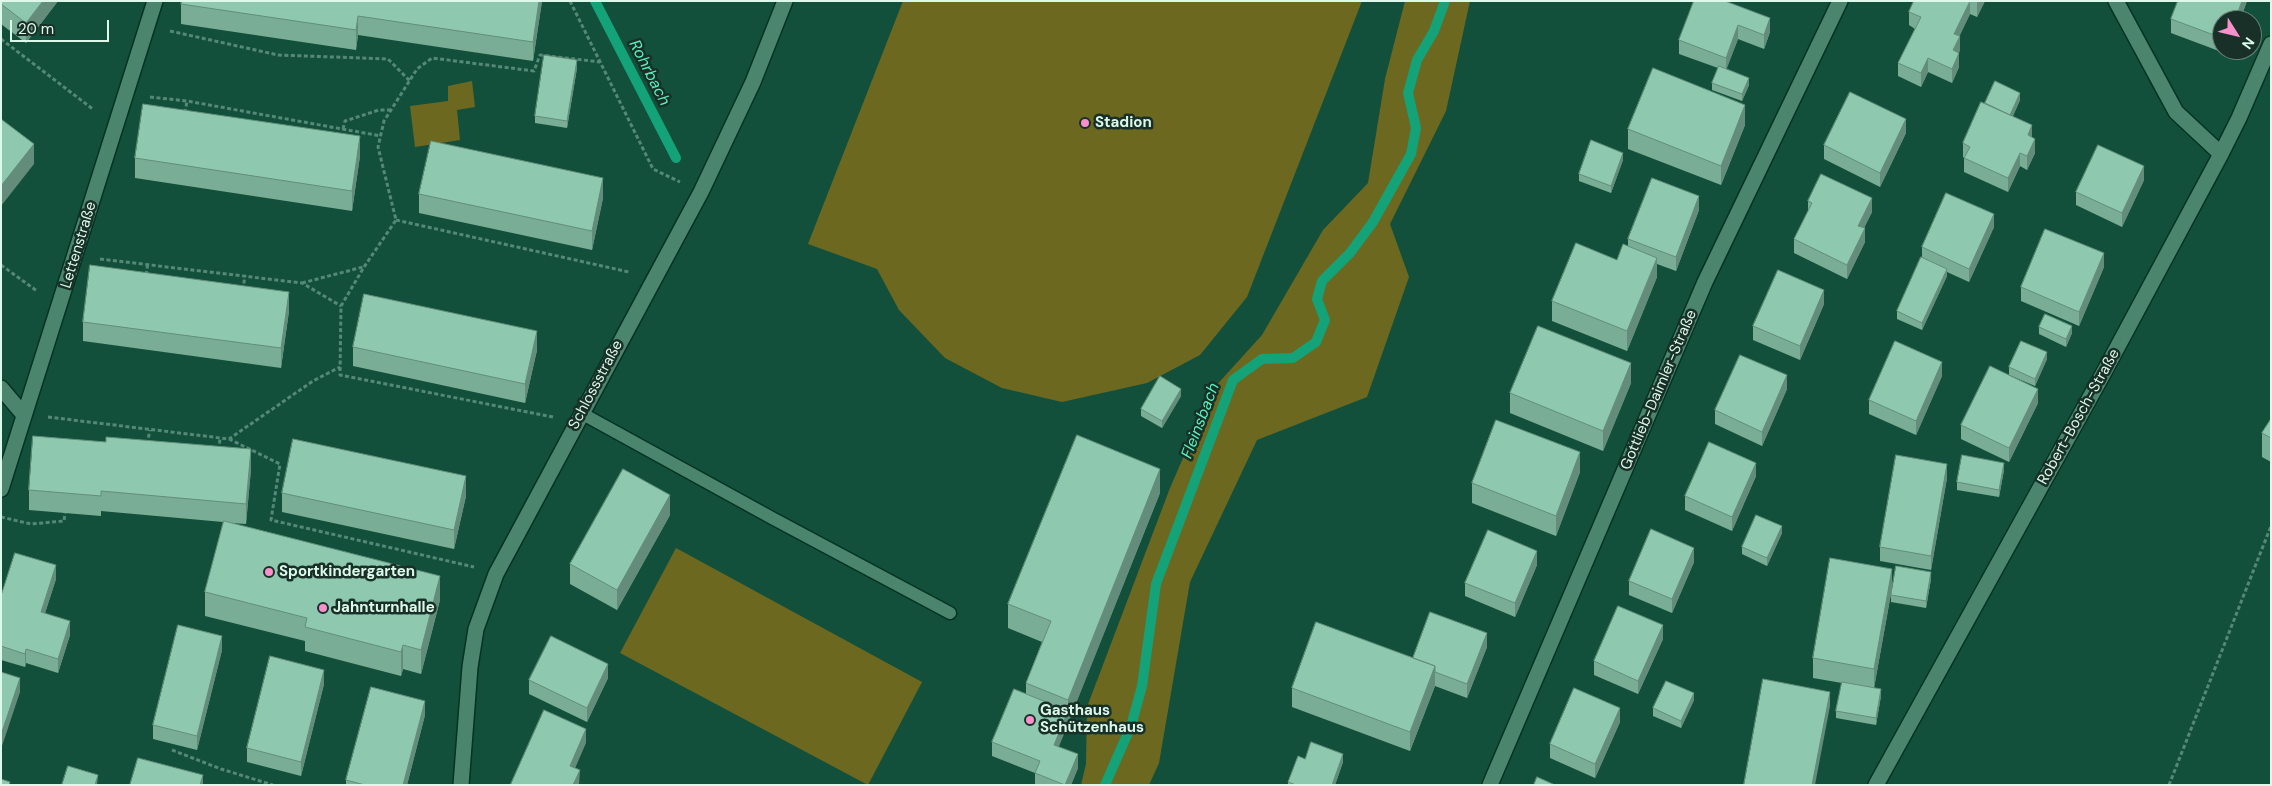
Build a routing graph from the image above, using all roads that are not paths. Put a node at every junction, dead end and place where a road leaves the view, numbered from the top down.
1 (155, 1) edge
2 (785, 1) edge
3 (1840, 1) edge
4 (2116, 1) edge
5 (2271, 44) edge
6 (2221, 154) junction
7 (1, 388) edge
8 (23, 414) junction
9 (579, 417) junction
10 (1, 489) edge
11 (950, 613) dead end
12 (461, 785) edge
13 (1490, 785) edge
14 (1876, 785) edge

1 - 8 street, Lettenstraße
2 - 9 street, Schlossstraße
3 - 13 street, Gottlieb-Daimler-Straße
4 - 6 street
5 - 6 street, Robert-Bosch-Straße
6 - 14 street, Robert-Bosch-Straße
7 - 8 street
8 - 10 street, Lettenstraße
9 - 11 lane
9 - 12 street, Schlossstraße

